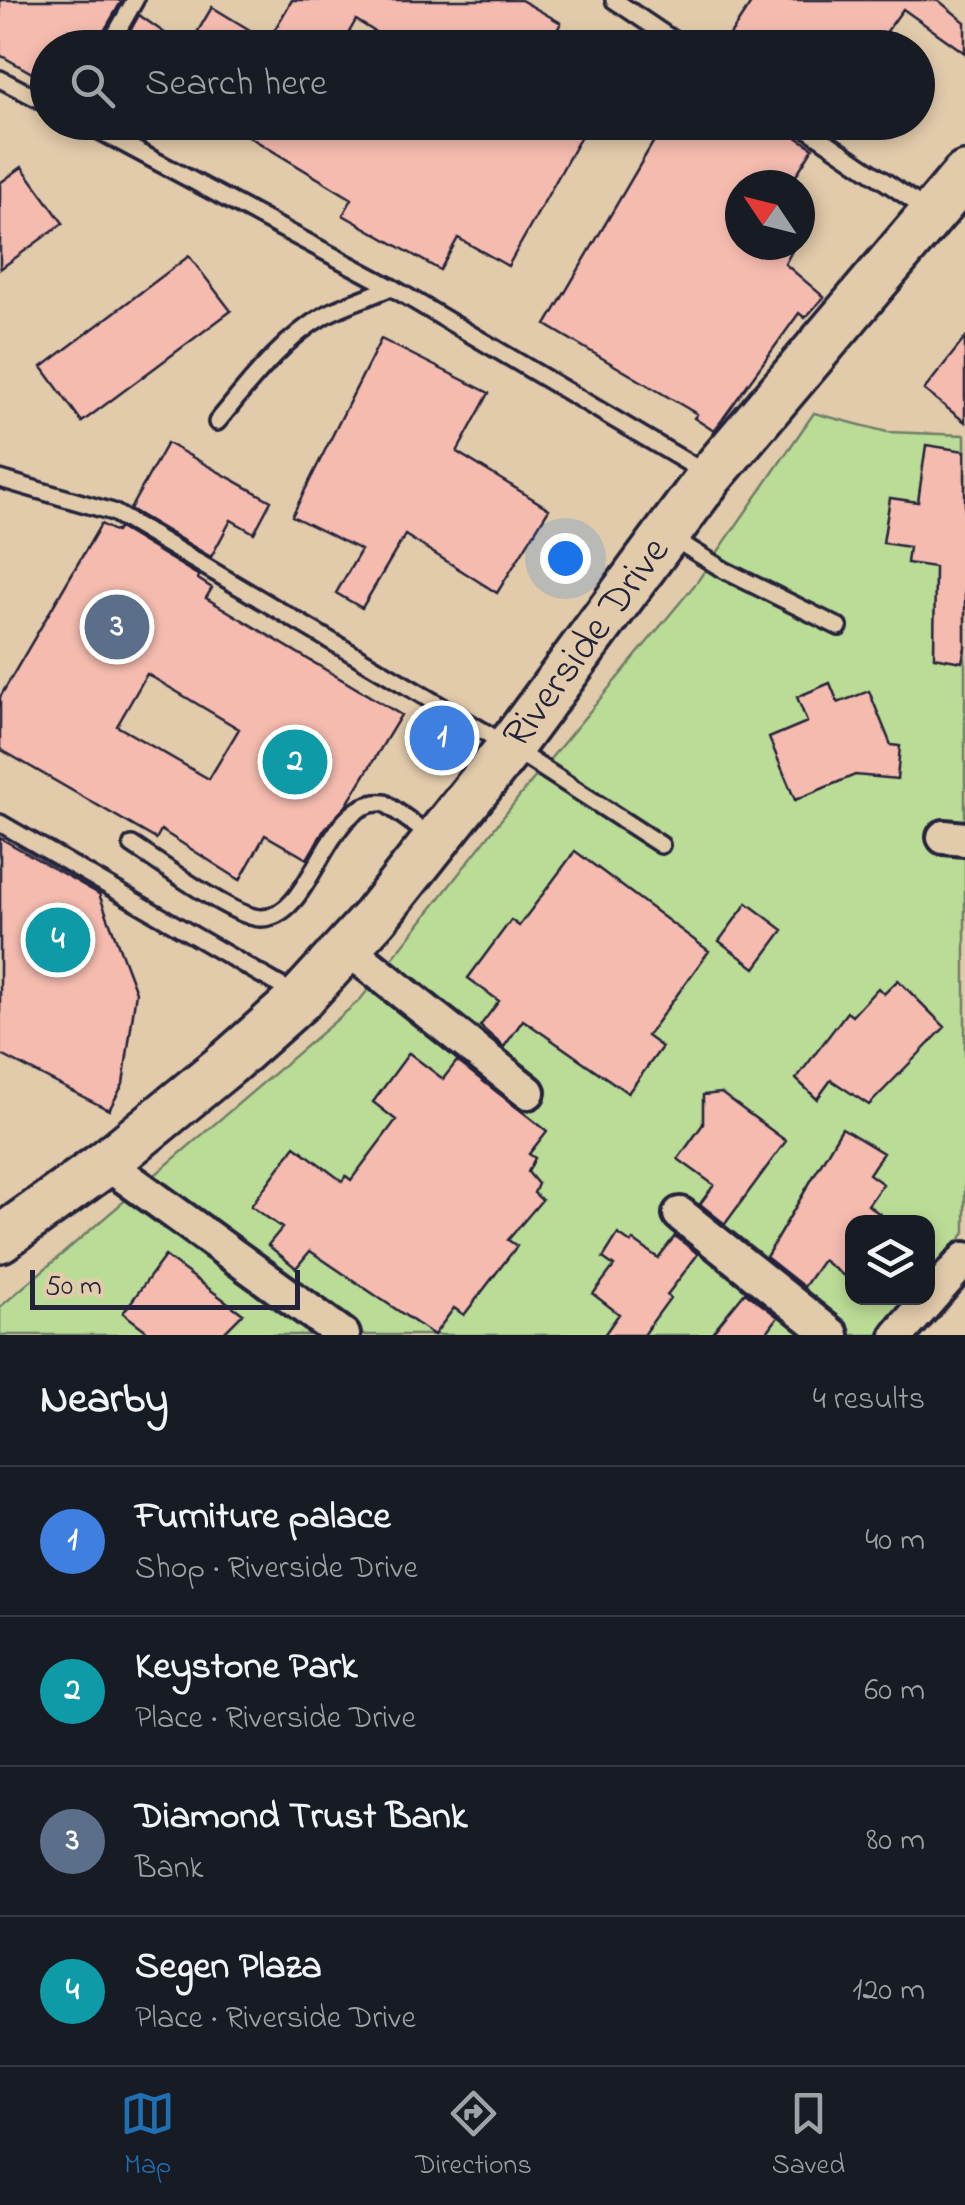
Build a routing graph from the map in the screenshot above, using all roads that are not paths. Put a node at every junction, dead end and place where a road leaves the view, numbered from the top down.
1 (136, 0) edge
2 (614, 0) edge
3 (118, 30) edge
4 (658, 30) edge
5 (0, 79) edge
6 (30, 95) edge
7 (116, 140) edge
8 (823, 140) edge
9 (965, 175) edge
10 (932, 214) junction
11 (391, 288) junction
12 (217, 422) dead end
13 (710, 476) junction
14 (0, 479) edge
15 (668, 535) junction
16 (839, 627) dead end
17 (510, 747) junction
18 (0, 823) edge
19 (436, 840) junction
20 (132, 844) dead end
21 (661, 845) dead end
22 (347, 948) junction
23 (302, 998) junction
24 (528, 1092) dead end
25 (106, 1163) junction
26 (680, 1214) dead end
27 (0, 1239) edge
28 (965, 1259) edge
29 (343, 1335) edge
30 (832, 1335) edge
31 (898, 1335) edge

1 - 3 lane
2 - 4 lane
5 - 6 lane
7 - 11 lane
8 - 10 lane
9 - 10 street, Riverside Drive
10 - 13 street, Riverside Drive
11 - 12 lane
11 - 13 lane
13 - 15 street, Riverside Drive
14 - 17 lane
15 - 16 lane
15 - 17 street, Riverside Drive
17 - 19 street, Riverside Drive
17 - 21 lane
18 - 23 lane
19 - 20 lane
19 - 22 street, Riverside Drive
22 - 23 street, Riverside Drive
22 - 24 street
23 - 25 street, Riverside Drive
25 - 27 street, Riverside Drive
25 - 29 street
26 - 30 street
28 - 31 street

